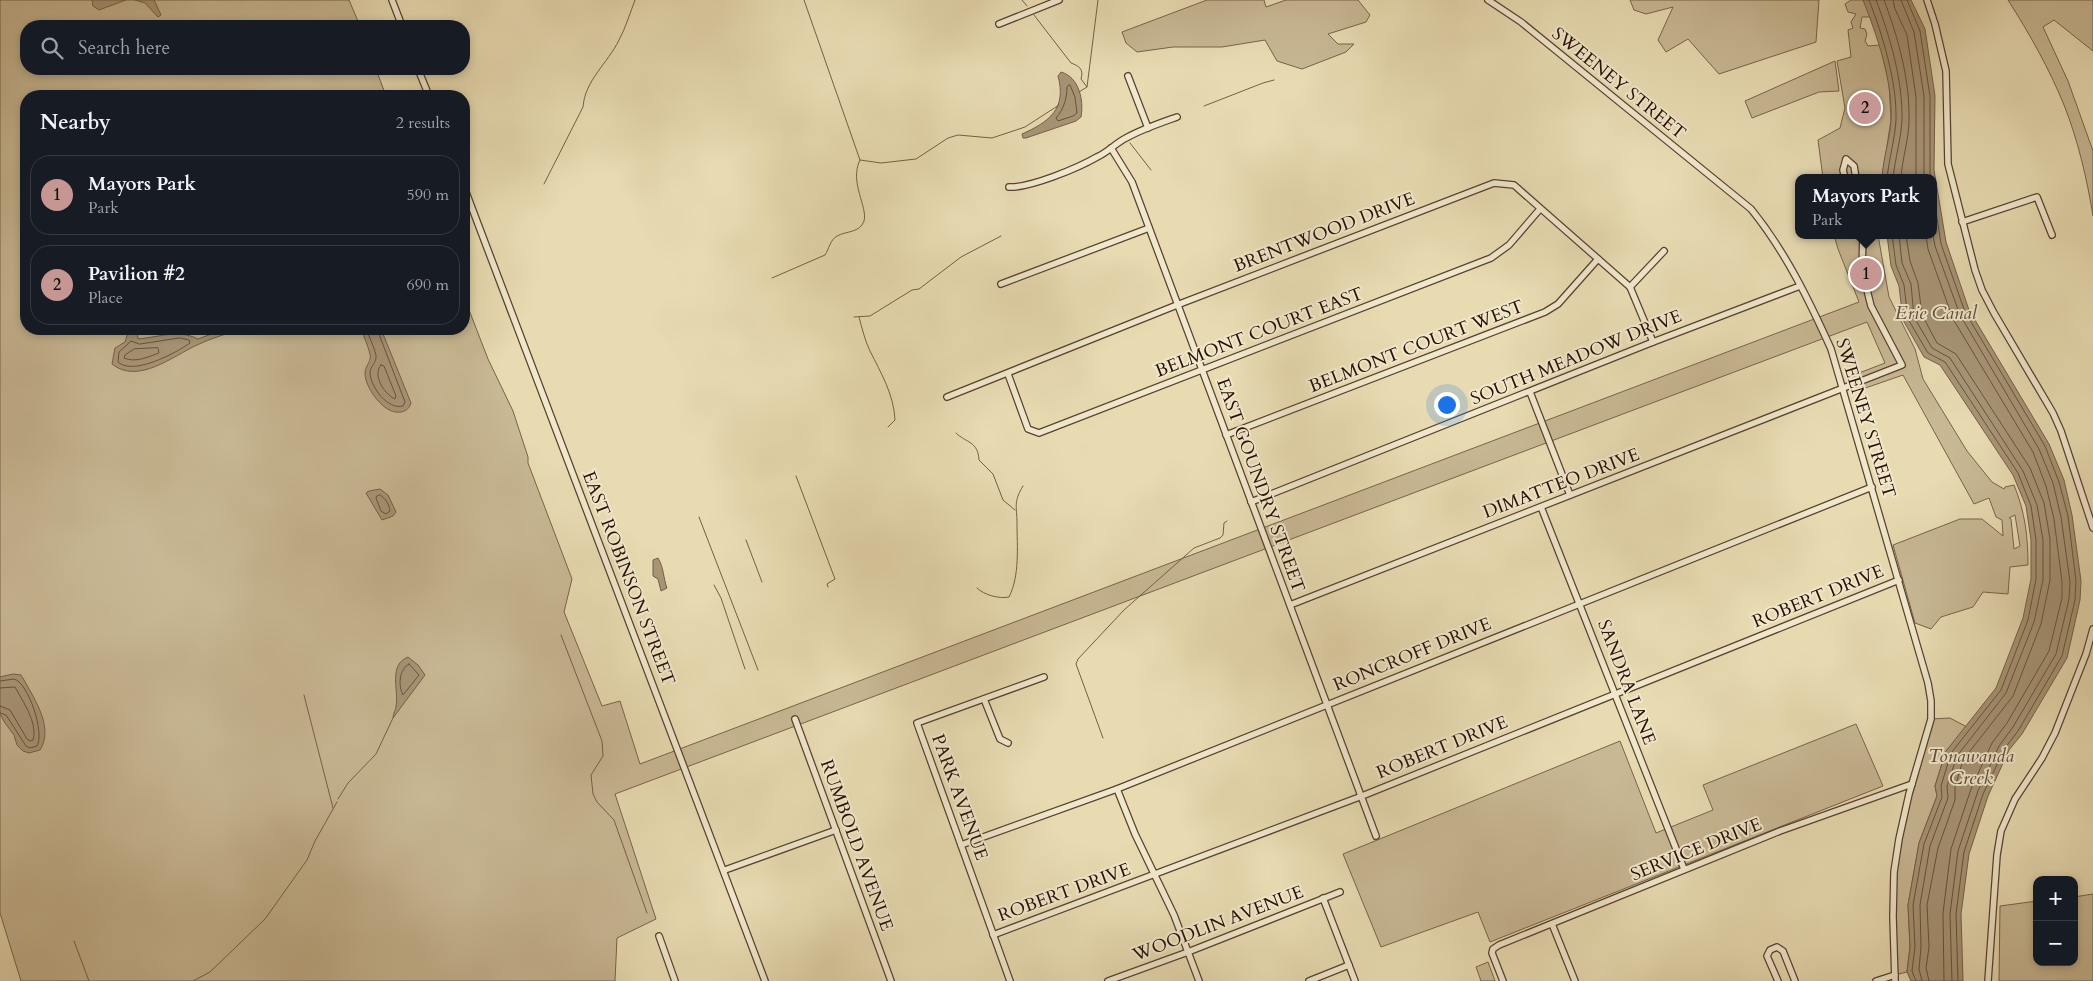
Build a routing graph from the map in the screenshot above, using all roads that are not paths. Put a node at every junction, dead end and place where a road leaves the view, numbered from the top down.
1 (392, 0) edge
2 (1059, 0) edge
3 (1488, 0) edge
4 (1927, 0) edge
5 (400, 20) edge
6 (999, 24) dead end
7 (420, 75) edge
8 (1128, 76) dead end
9 (427, 90) edge
10 (1177, 117) dead end
11 (1148, 128) junction
12 (1111, 148) junction
13 (1844, 174) edge
14 (1855, 174) edge
15 (1009, 187) dead end
16 (470, 203) edge
17 (1540, 209) junction
18 (1962, 222) junction
19 (1148, 228) junction
20 (2052, 235) dead end
21 (1863, 239) edge
22 (1664, 251) dead end
23 (1598, 259) junction
24 (1002, 284) dead end
25 (1800, 286) junction
26 (1630, 287) junction
27 (1176, 305) junction
28 (1653, 342) junction
29 (1203, 371) junction
30 (1008, 374) junction
31 (1844, 388) junction
32 (1530, 392) junction
33 (947, 398) dead end
34 (1226, 435) junction
35 (1872, 487) junction
36 (1570, 495) junction
37 (1251, 502) junction
38 (1541, 507) junction
39 (2093, 528) edge
40 (1899, 580) junction
41 (1580, 603) junction
42 (1290, 605) junction
43 (2093, 629) edge
44 (1044, 677) dead end
45 (1615, 692) junction
46 (984, 699) junction
47 (1327, 703) junction
48 (796, 719) dead end
49 (1008, 744) dead end
50 (1912, 784) junction
51 (1117, 788) junction
52 (1362, 796) junction
53 (836, 830) junction
54 (1376, 836) dead end
55 (961, 845) junction
56 (1684, 869) junction
57 (724, 870) junction
58 (1154, 875) junction
59 (1340, 892) dead end
60 (1323, 898) junction
61 (1552, 924) junction
62 (993, 935) junction
63 (659, 936) dead end
64 (1188, 952) junction
65 (1349, 965) junction
66 (1895, 978) edge
67 (675, 981) edge
68 (765, 981) edge
69 (891, 981) edge
70 (1010, 981) edge
71 (1108, 981) edge
72 (1199, 981) edge
73 (1309, 981) edge
74 (1355, 981) edge
75 (1503, 981) edge
76 (1575, 981) edge
77 (1778, 981) edge
78 (1795, 981) edge
79 (1876, 981) edge
80 (1988, 981) edge

1 - 5 street
2 - 6 street
3 - 25 street, SWEENEY STREET
4 - 18 street
7 - 9 street
8 - 11 street
10 - 11 street
11 - 12 street
12 - 15 street
12 - 19 street, EAST GOUNDRY STREET
13 - 14 street
16 - 57 street, EAST ROBINSON STREET
17 - 23 street, BRENTWOOD DRIVE
17 - 27 street, BRENTWOOD DRIVE
17 - 29 street, BELMONT COURT EAST
18 - 20 street
18 - 39 street
19 - 24 street
19 - 27 street, EAST GOUNDRY STREET
21 - 31 street, DIMATTEO DRIVE
22 - 26 street
23 - 26 street, BRENTWOOD DRIVE
23 - 34 street, BELMONT COURT WEST
25 - 28 street, SOUTH MEADOW DRIVE
25 - 31 street, SWEENEY STREET
26 - 28 street, BRENTWOOD DRIVE
27 - 29 street, EAST GOUNDRY STREET
27 - 30 street, BRENTWOOD DRIVE
28 - 32 street, SOUTH MEADOW DRIVE
29 - 30 street, BELMONT COURT EAST
29 - 34 street, EAST GOUNDRY STREET
30 - 33 street, BRENTWOOD DRIVE
31 - 35 street, SWEENEY STREET
31 - 36 street, DIMATTEO DRIVE
32 - 36 street
32 - 37 street, SOUTH MEADOW DRIVE
34 - 37 street, EAST GOUNDRY STREET
35 - 40 street, SWEENEY STREET
35 - 41 street, RONCROFF DRIVE
36 - 38 street, DIMATTEO DRIVE
37 - 42 street, EAST GOUNDRY STREET
38 - 41 street, SANDRA LANE
38 - 42 street, DIMATTEO DRIVE
40 - 45 street, ROBERT DRIVE
40 - 50 street, SWEENEY STREET
41 - 45 street, SANDRA LANE
41 - 47 street, RONCROFF DRIVE
42 - 47 street, EAST GOUNDRY STREET
43 - 80 street
44 - 46 street, PARK AVENUE
45 - 52 street, ROBERT DRIVE
45 - 56 street, SANDRA LANE
46 - 49 street
46 - 55 street, PARK AVENUE
47 - 51 street, RONCROFF DRIVE
47 - 52 street, EAST GOUNDRY STREET
48 - 53 street, RUMBOLD AVENUE
50 - 56 street, SERVICE DRIVE
50 - 66 street, SWEENEY STREET
51 - 55 street, RONCROFF DRIVE
51 - 58 street
52 - 54 street, EAST GOUNDRY STREET
52 - 58 street, ROBERT DRIVE
53 - 57 street
53 - 69 street, RUMBOLD AVENUE
55 - 62 street, PARK AVENUE
56 - 61 street, SERVICE DRIVE
57 - 68 street, EAST ROBINSON STREET
58 - 62 street, ROBERT DRIVE
58 - 64 street
59 - 60 street, WOODLIN AVENUE
60 - 64 street, WOODLIN AVENUE
60 - 65 street
61 - 75 street, SERVICE DRIVE
61 - 76 street
62 - 70 street, PARK AVENUE
63 - 67 street
64 - 71 street, WOODLIN AVENUE
64 - 72 street
65 - 73 street
65 - 74 street
66 - 79 street
77 - 78 street

